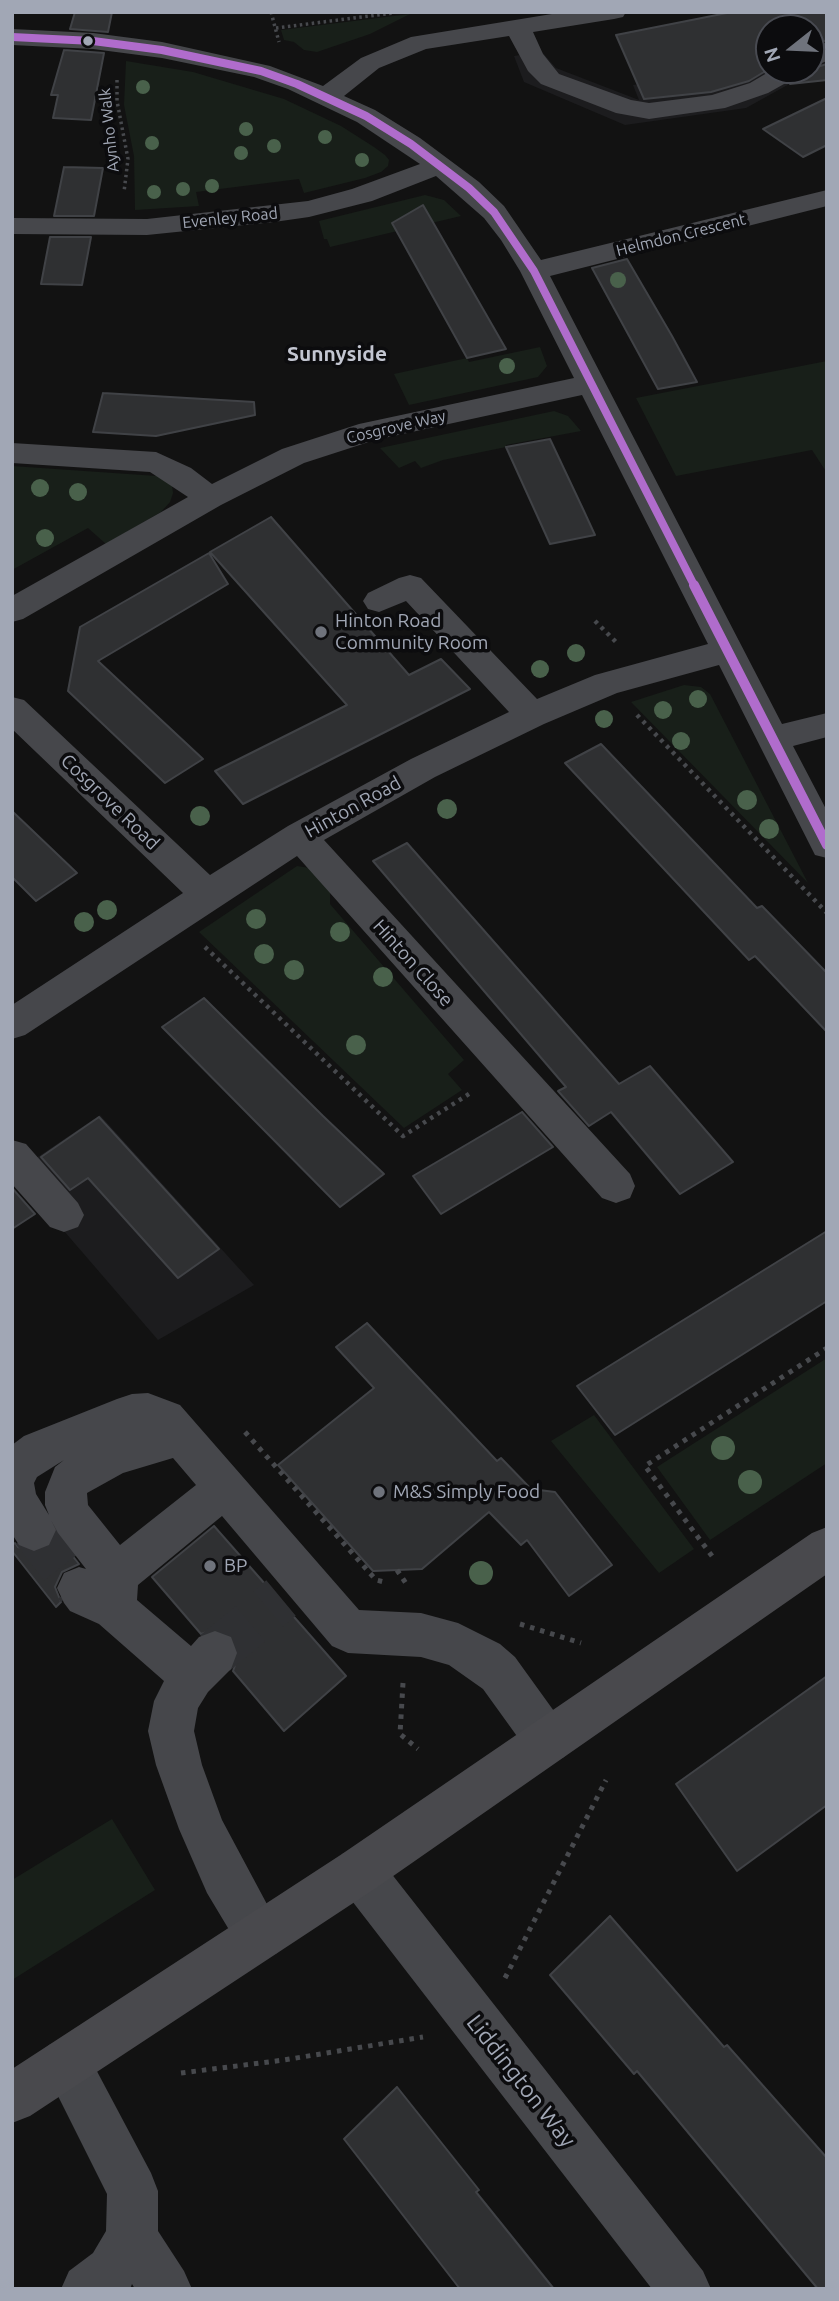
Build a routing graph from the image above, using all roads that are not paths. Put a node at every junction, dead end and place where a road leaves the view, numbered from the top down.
1 (614, 12) edge
2 (519, 29) junction
3 (12, 37) edge
4 (767, 84) edge
5 (327, 96) junction
6 (441, 165) junction
7 (827, 198) edge
8 (12, 226) edge
9 (534, 271) junction
10 (593, 383) junction
11 (12, 453) edge
12 (210, 499) junction
13 (379, 601) dead end
14 (12, 611) edge
15 (726, 651) junction
16 (12, 709) edge
17 (532, 715) junction
18 (827, 725) edge
19 (771, 739) junction
20 (300, 836) junction
21 (827, 845) edge
22 (207, 894) junction
23 (12, 1024) edge
24 (12, 1156) edge
25 (616, 1186) dead end
26 (64, 1215) dead end
27 (181, 1436) junction
28 (226, 1487) junction
29 (34, 1530) tunnel mouth
30 (827, 1548) edge
31 (104, 1591) junction
32 (548, 1741) junction
33 (359, 1871) junction
34 (260, 1936) junction
35 (66, 2062) junction
36 (12, 2098) edge
37 (132, 2238) junction
38 (87, 2289) edge
39 (166, 2289) edge
40 (685, 2289) edge

1 - 2 street
2 - 4 street
2 - 5 street
3 - 5 street
5 - 6 street
6 - 8 street, Evenley Road
6 - 9 street
7 - 9 street, Helmdon Crescent
9 - 10 street
10 - 12 street, Cosgrove Way
10 - 15 street
11 - 12 street
12 - 14 street, Cosgrove Way
13 - 17 street
15 - 17 street, Hinton Road
15 - 19 street
16 - 22 street, Cosgrove Road
17 - 20 street, Hinton Road
18 - 19 street
19 - 21 street
20 - 22 street, Hinton Road
20 - 25 street, Hinton Close
22 - 23 street, Hinton Road
24 - 26 street
27 - 28 street
27 - 29 street
27 - 31 street
28 - 31 street
28 - 32 street
30 - 32 highway
31 - 34 street
32 - 33 highway
33 - 34 highway
33 - 40 street, Liddington Way
34 - 35 highway
35 - 36 highway
35 - 37 street
37 - 38 street
37 - 39 street

